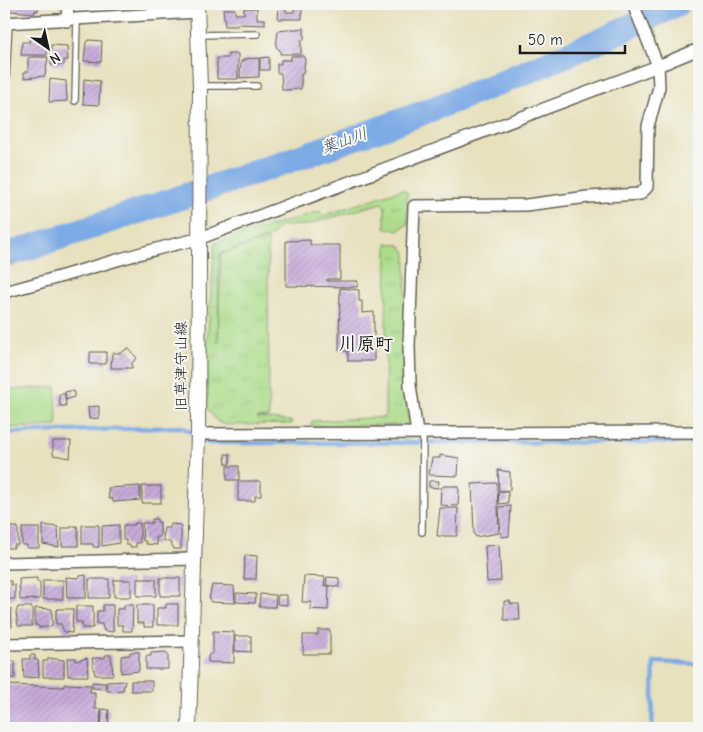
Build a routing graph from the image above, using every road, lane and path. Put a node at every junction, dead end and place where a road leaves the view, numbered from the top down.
1 (68, 4) edge
2 (633, 4) edge
3 (197, 8) edge
4 (72, 20) junction
5 (6, 23) edge
6 (257, 34) dead end
7 (198, 35) junction
8 (699, 48) edge
9 (658, 64) junction
10 (6, 79) dead end
11 (200, 86) junction
12 (257, 86) dead end
13 (75, 101) dead end
14 (198, 236) junction
15 (4, 292) edge
16 (699, 432) edge
17 (420, 433) junction
18 (198, 434) junction
19 (422, 532) dead end
20 (194, 559) junction
21 (4, 563) edge
22 (192, 641) junction
23 (4, 644) edge
24 (189, 728) edge

1 - 4 street
2 - 9 street
3 - 4 street
3 - 7 street, 旧草津守山線
4 - 5 street
4 - 13 lane
5 - 10 lane
6 - 7 lane
7 - 11 street, 旧草津守山線
8 - 9 street
9 - 14 street
9 - 17 street
11 - 12 lane
11 - 14 street, 旧草津守山線
14 - 15 street
14 - 18 street, 旧草津守山線
16 - 17 street
17 - 18 street
17 - 19 lane
18 - 20 street, 旧草津守山線
20 - 21 street
20 - 22 street, 旧草津守山線
22 - 23 street
22 - 24 street, 旧草津守山線

